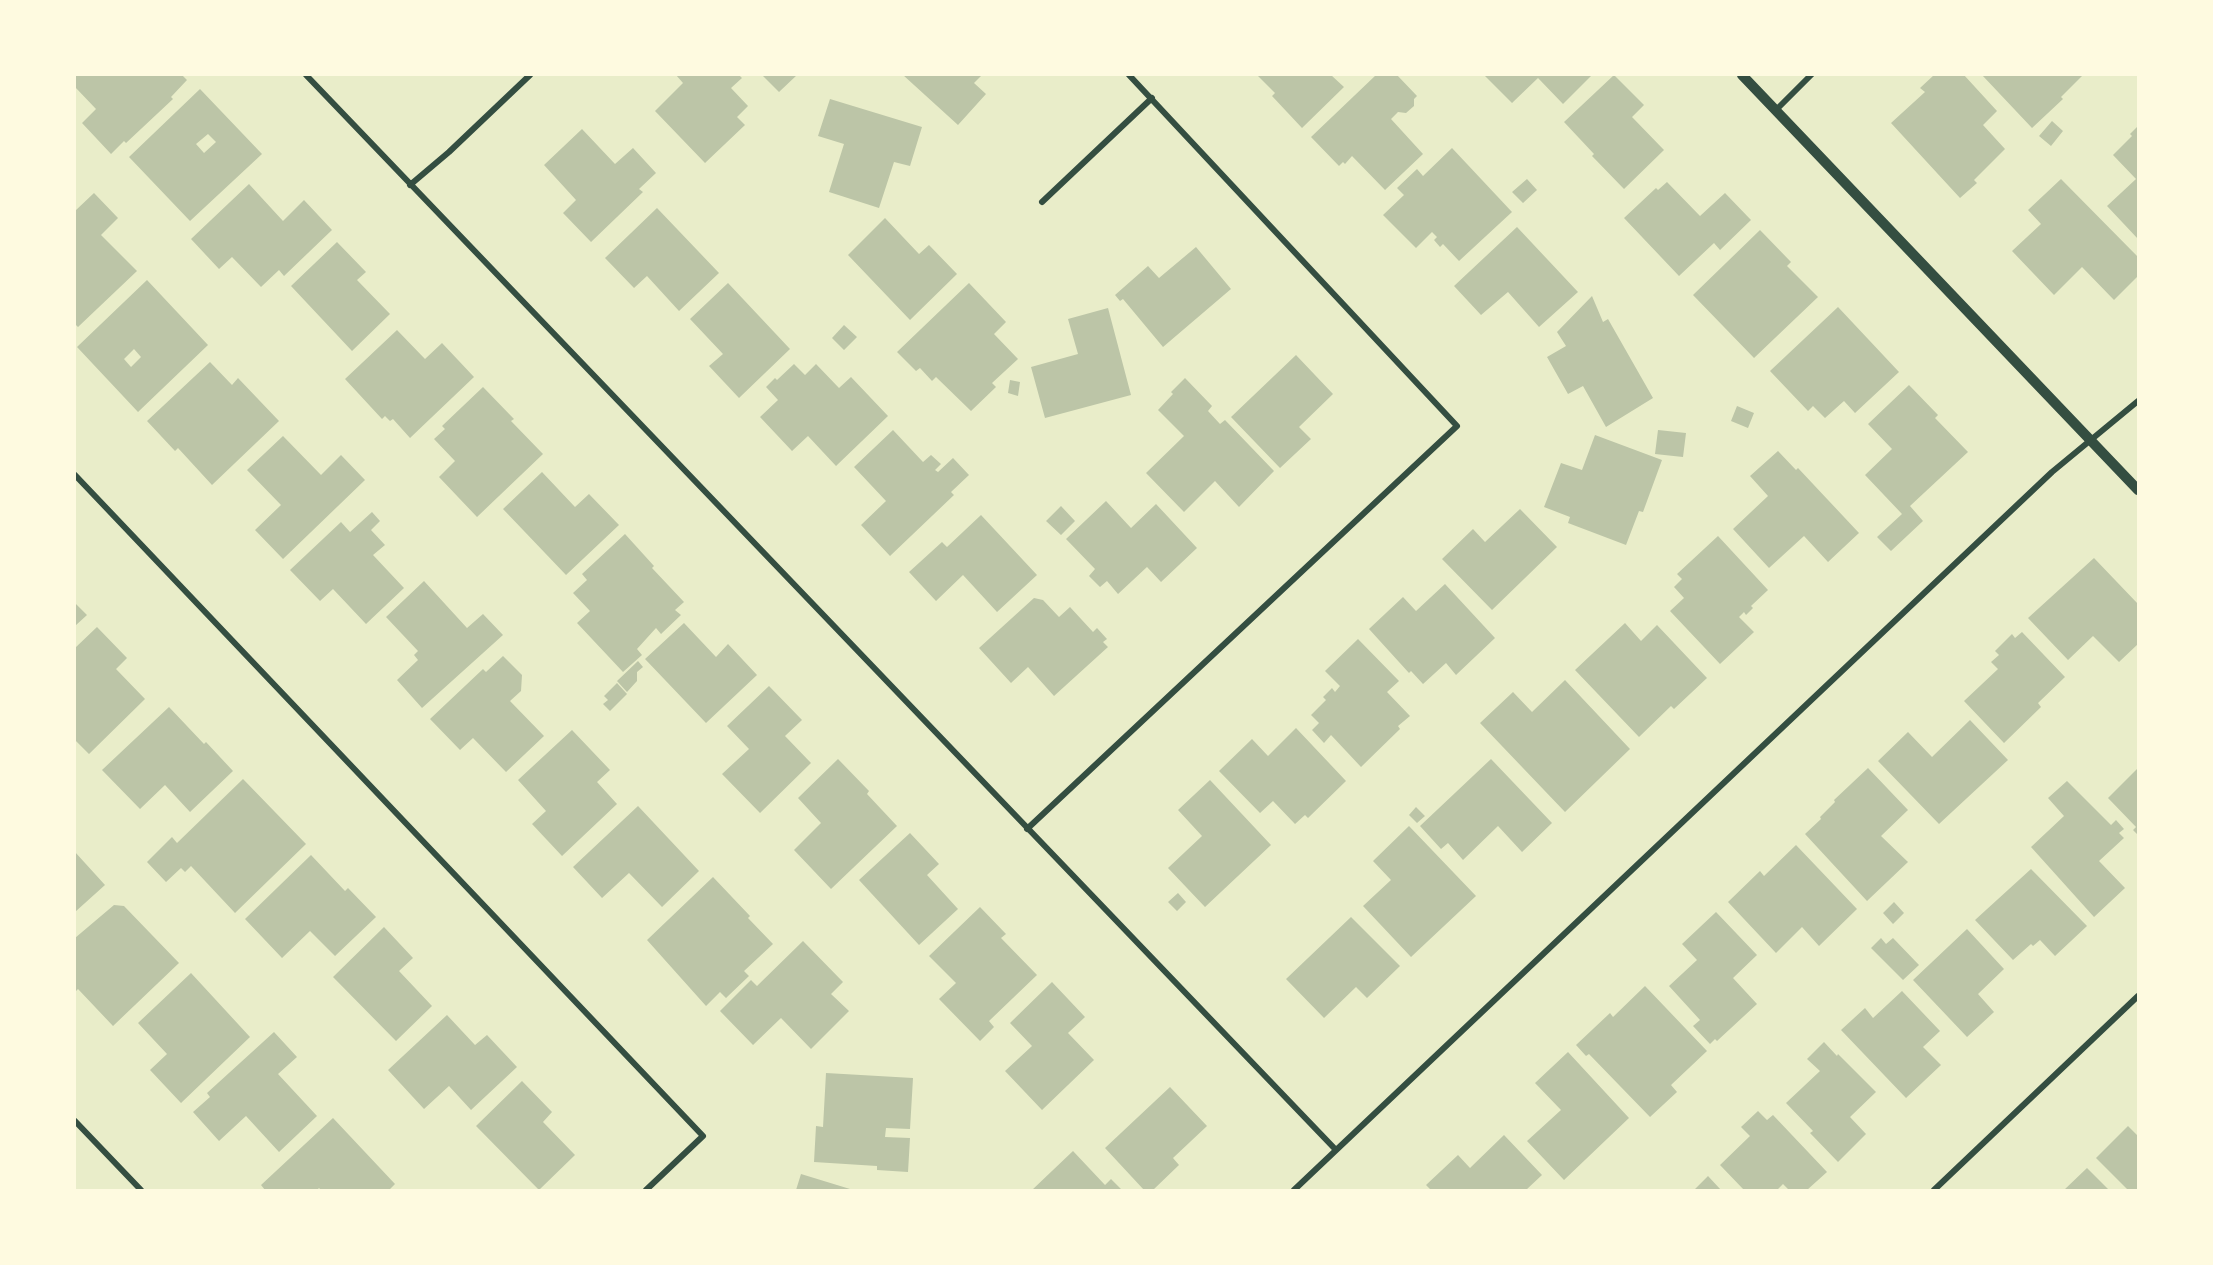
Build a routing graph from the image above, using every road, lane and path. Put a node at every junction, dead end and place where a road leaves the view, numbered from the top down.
1 (306, 75) edge
2 (530, 75) edge
3 (1129, 75) edge
4 (1742, 75) edge
5 (1811, 75) edge
6 (1152, 98) junction
7 (1776, 110) junction
8 (410, 185) junction
9 (1042, 202) dead end
10 (2138, 401) edge
11 (2091, 440) junction
12 (75, 475) edge
13 (2138, 490) edge
14 (1028, 829) junction
15 (2138, 996) edge
16 (75, 1121) edge
17 (1336, 1150) junction
18 (141, 1190) edge
19 (646, 1190) edge
20 (1294, 1190) edge
21 (1934, 1190) edge

1 - 8 street
2 - 8 street
3 - 6 street
4 - 7 street
5 - 7 street
6 - 9 street
6 - 14 street
7 - 11 street
8 - 14 street
10 - 11 street
11 - 13 street
11 - 17 street
12 - 19 street
14 - 17 street
15 - 21 street
16 - 18 street
17 - 20 street

